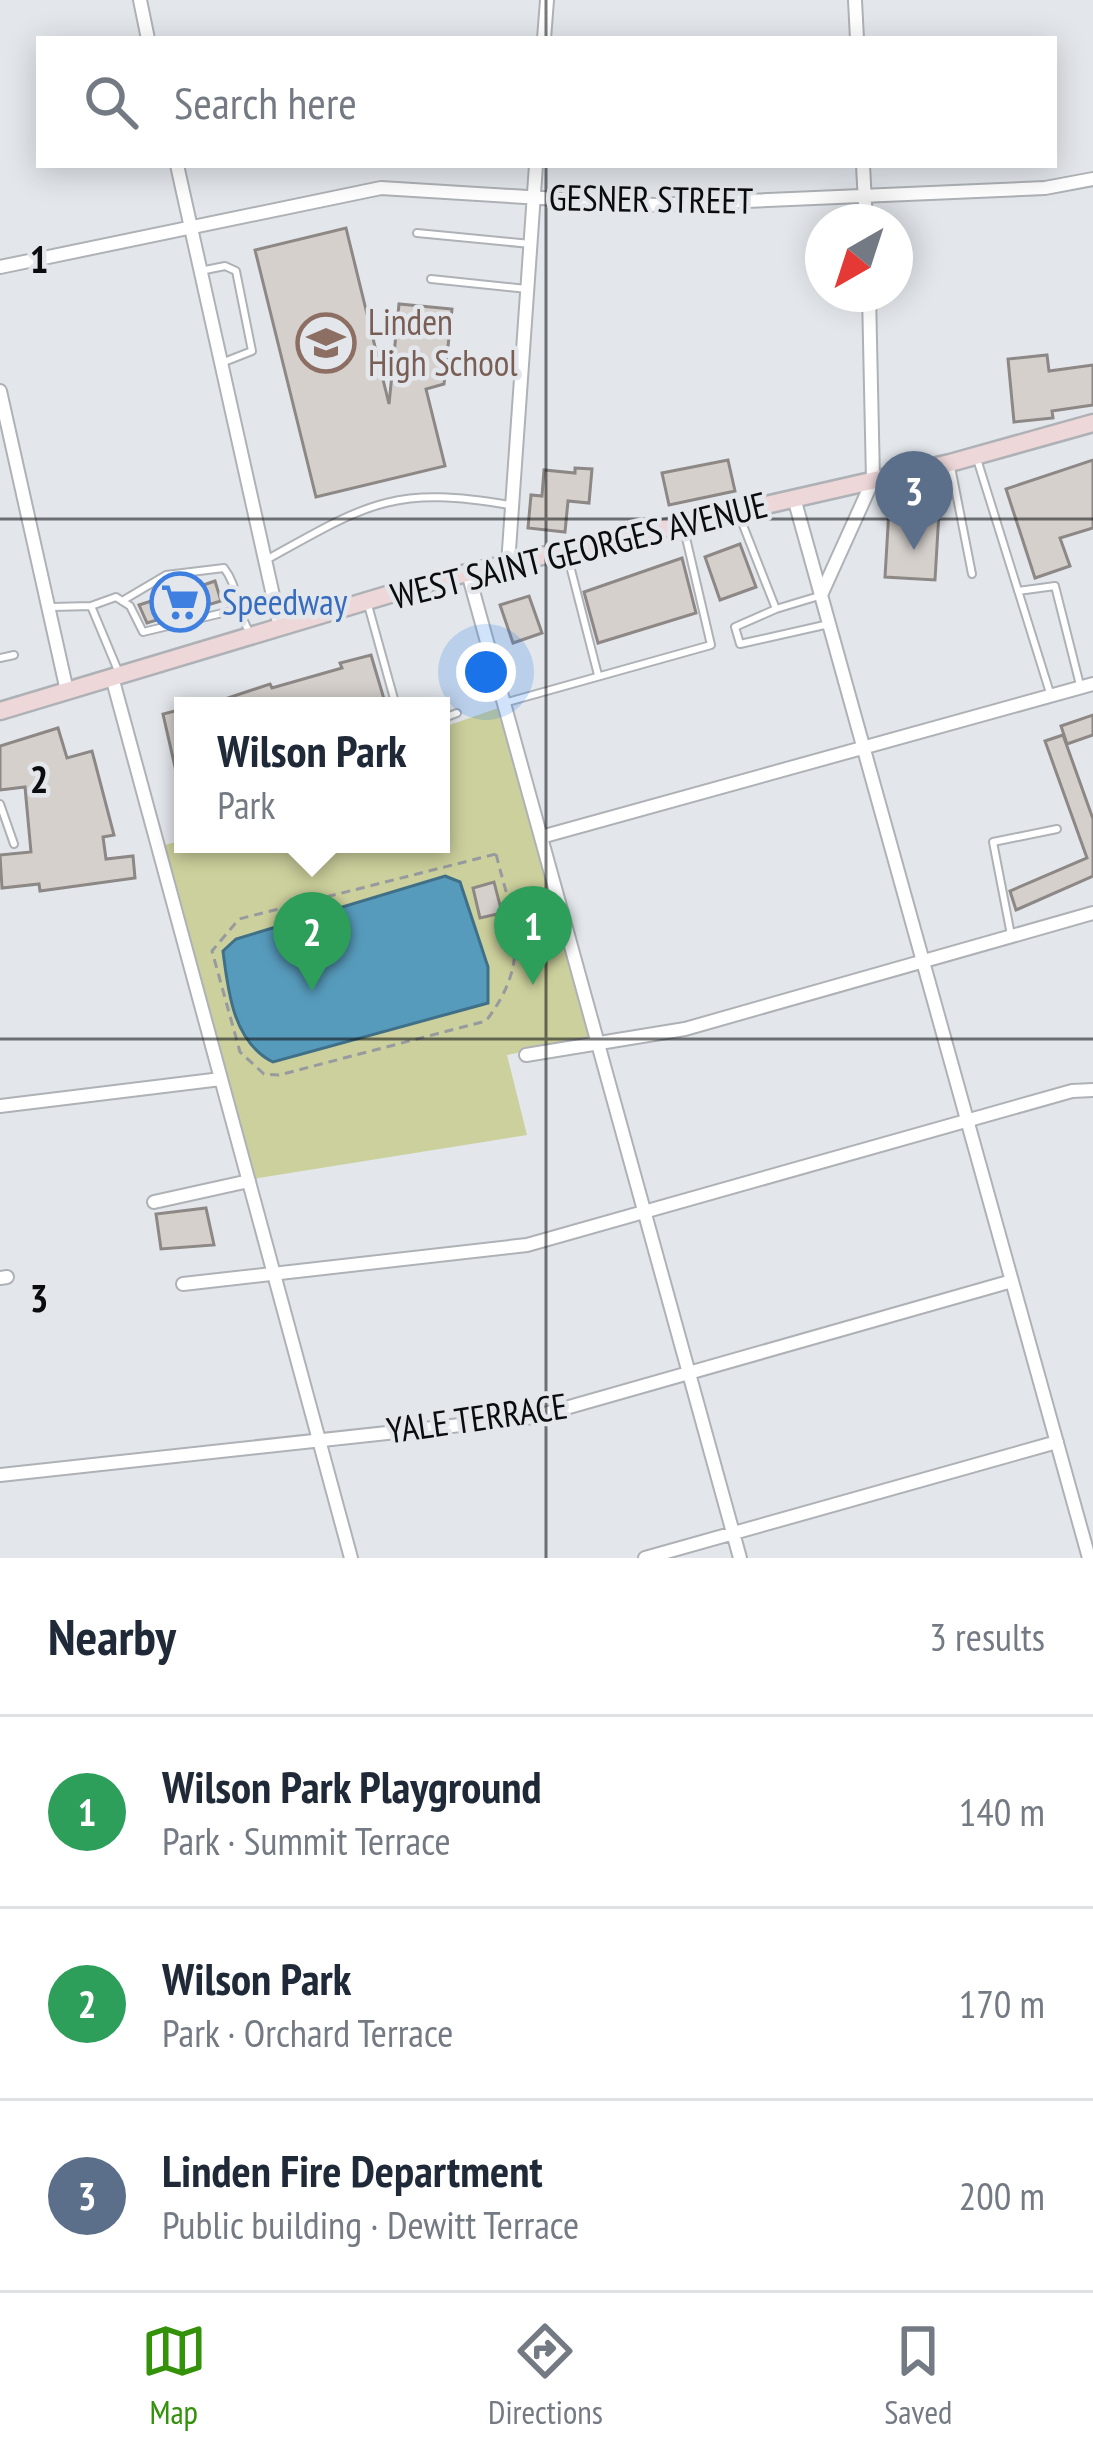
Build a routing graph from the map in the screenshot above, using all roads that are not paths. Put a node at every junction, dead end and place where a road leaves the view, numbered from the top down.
1 (140, 0) edge
2 (547, 0) edge
3 (855, 0) edge
4 (147, 36) edge
5 (544, 36) edge
6 (857, 36) edge
7 (178, 168) edge
8 (536, 168) edge
9 (863, 168) edge
10 (1093, 179) edge
11 (865, 196) junction
12 (533, 198) junction
13 (865, 204) edge
14 (190, 226) junction
15 (417, 233) dead end
16 (530, 244) junction
17 (0, 267) edge
18 (200, 271) junction
19 (431, 279) dead end
20 (527, 289) junction
21 (869, 312) edge
22 (221, 362) junction
23 (0, 391) edge
24 (1093, 423) edge
25 (976, 456) junction
26 (950, 463) junction
27 (873, 480) junction
28 (794, 498) junction
29 (512, 506) junction
30 (738, 511) junction
31 (682, 524) junction
32 (566, 551) junction
33 (265, 560) junction
34 (508, 564) junction
35 (469, 573) junction
36 (972, 574) dead end
37 (1018, 591) junction
38 (821, 596) junction
39 (122, 601) junction
40 (367, 601) junction
41 (91, 606) junction
42 (48, 607) junction
43 (776, 609) junction
44 (235, 610) junction
45 (829, 624) junction
46 (280, 627) junction
47 (252, 635) junction
48 (14, 655) dead end
49 (0, 658) edge
50 (116, 676) junction
51 (598, 677) junction
52 (1087, 686) edge
53 (67, 691) junction
54 (1051, 696) junction
55 (394, 697) edge
56 (504, 703) junction
57 (0, 711) edge
58 (457, 713) dead end
59 (450, 716) edge
60 (862, 746) junction
61 (0, 804) edge
62 (1057, 829) dead end
63 (542, 837) junction
64 (14, 844) dead end
65 (1093, 913) edge
66 (1011, 935) junction
67 (922, 960) junction
68 (598, 1042) junction
69 (526, 1055) dead end
70 (221, 1079) junction
71 (1093, 1090) edge
72 (0, 1106) edge
73 (967, 1120) junction
74 (249, 1180) junction
75 (154, 1202) dead end
76 (644, 1211) junction
77 (274, 1272) junction
78 (1012, 1281) junction
79 (184, 1284) dead end
80 (689, 1373) junction
81 (318, 1437) junction
82 (1057, 1442) junction
83 (0, 1475) edge
84 (733, 1533) junction
85 (351, 1558) edge
86 (645, 1558) edge
87 (740, 1558) edge
88 (1089, 1558) edge

1 - 4 street
2 - 5 street
3 - 6 street
7 - 14 street
8 - 12 street
9 - 11 street
10 - 11 street, GESNER STREET
11 - 12 street, GESNER STREET
11 - 13 street
12 - 14 street, GESNER STREET
12 - 16 street
14 - 17 street, GESNER STREET
14 - 18 street
15 - 16 lane
16 - 20 street
18 - 22 street
18 - 22 lane
19 - 20 lane
20 - 29 street
21 - 27 street
22 - 33 street
23 - 42 street
24 - 25 main road, WEST SAINT GEORGES AVENUE
25 - 26 main road, WEST SAINT GEORGES AVENUE
25 - 37 lane
26 - 27 main road, WEST SAINT GEORGES AVENUE
26 - 36 lane
27 - 28 main road, WEST SAINT GEORGES AVENUE
27 - 38 street
28 - 30 main road, WEST SAINT GEORGES AVENUE
28 - 38 street
29 - 33 lane
29 - 34 street
30 - 31 main road, WEST SAINT GEORGES AVENUE
30 - 43 lane
31 - 32 main road, WEST SAINT GEORGES AVENUE
31 - 51 lane
32 - 34 main road, WEST SAINT GEORGES AVENUE
32 - 51 lane
33 - 46 street
34 - 35 main road, WEST SAINT GEORGES AVENUE
35 - 40 main road, WEST SAINT GEORGES AVENUE
35 - 56 street
37 - 52 lane
37 - 54 lane
38 - 43 lane
38 - 45 street
39 - 41 lane
39 - 44 lane
39 - 44 lane
40 - 46 main road, WEST SAINT GEORGES AVENUE
40 - 55 lane
41 - 42 lane
41 - 50 lane
42 - 53 street
43 - 45 lane
44 - 47 lane
45 - 60 street
46 - 47 main road, WEST SAINT GEORGES AVENUE
47 - 50 main road, WEST SAINT GEORGES AVENUE
48 - 49 lane
50 - 53 main road, WEST SAINT GEORGES AVENUE
50 - 70 street
51 - 56 lane
52 - 54 street
53 - 57 main road, WEST SAINT GEORGES AVENUE
54 - 60 street
56 - 63 street
58 - 59 lane
60 - 63 street
60 - 67 street
61 - 64 lane
62 - 66 lane
63 - 68 street
65 - 66 street
66 - 67 street
67 - 68 street
67 - 73 street
68 - 69 street
68 - 76 street
70 - 72 street
70 - 74 street
71 - 73 street
73 - 76 street
73 - 78 street
74 - 75 street
74 - 77 street
76 - 77 street
76 - 80 street
77 - 79 street
77 - 81 street
78 - 80 street, YALE TERRACE
78 - 82 street
80 - 81 street, YALE TERRACE
80 - 84 street
81 - 83 street, YALE TERRACE
81 - 85 street
82 - 84 street
82 - 88 street
84 - 86 street
84 - 87 street

